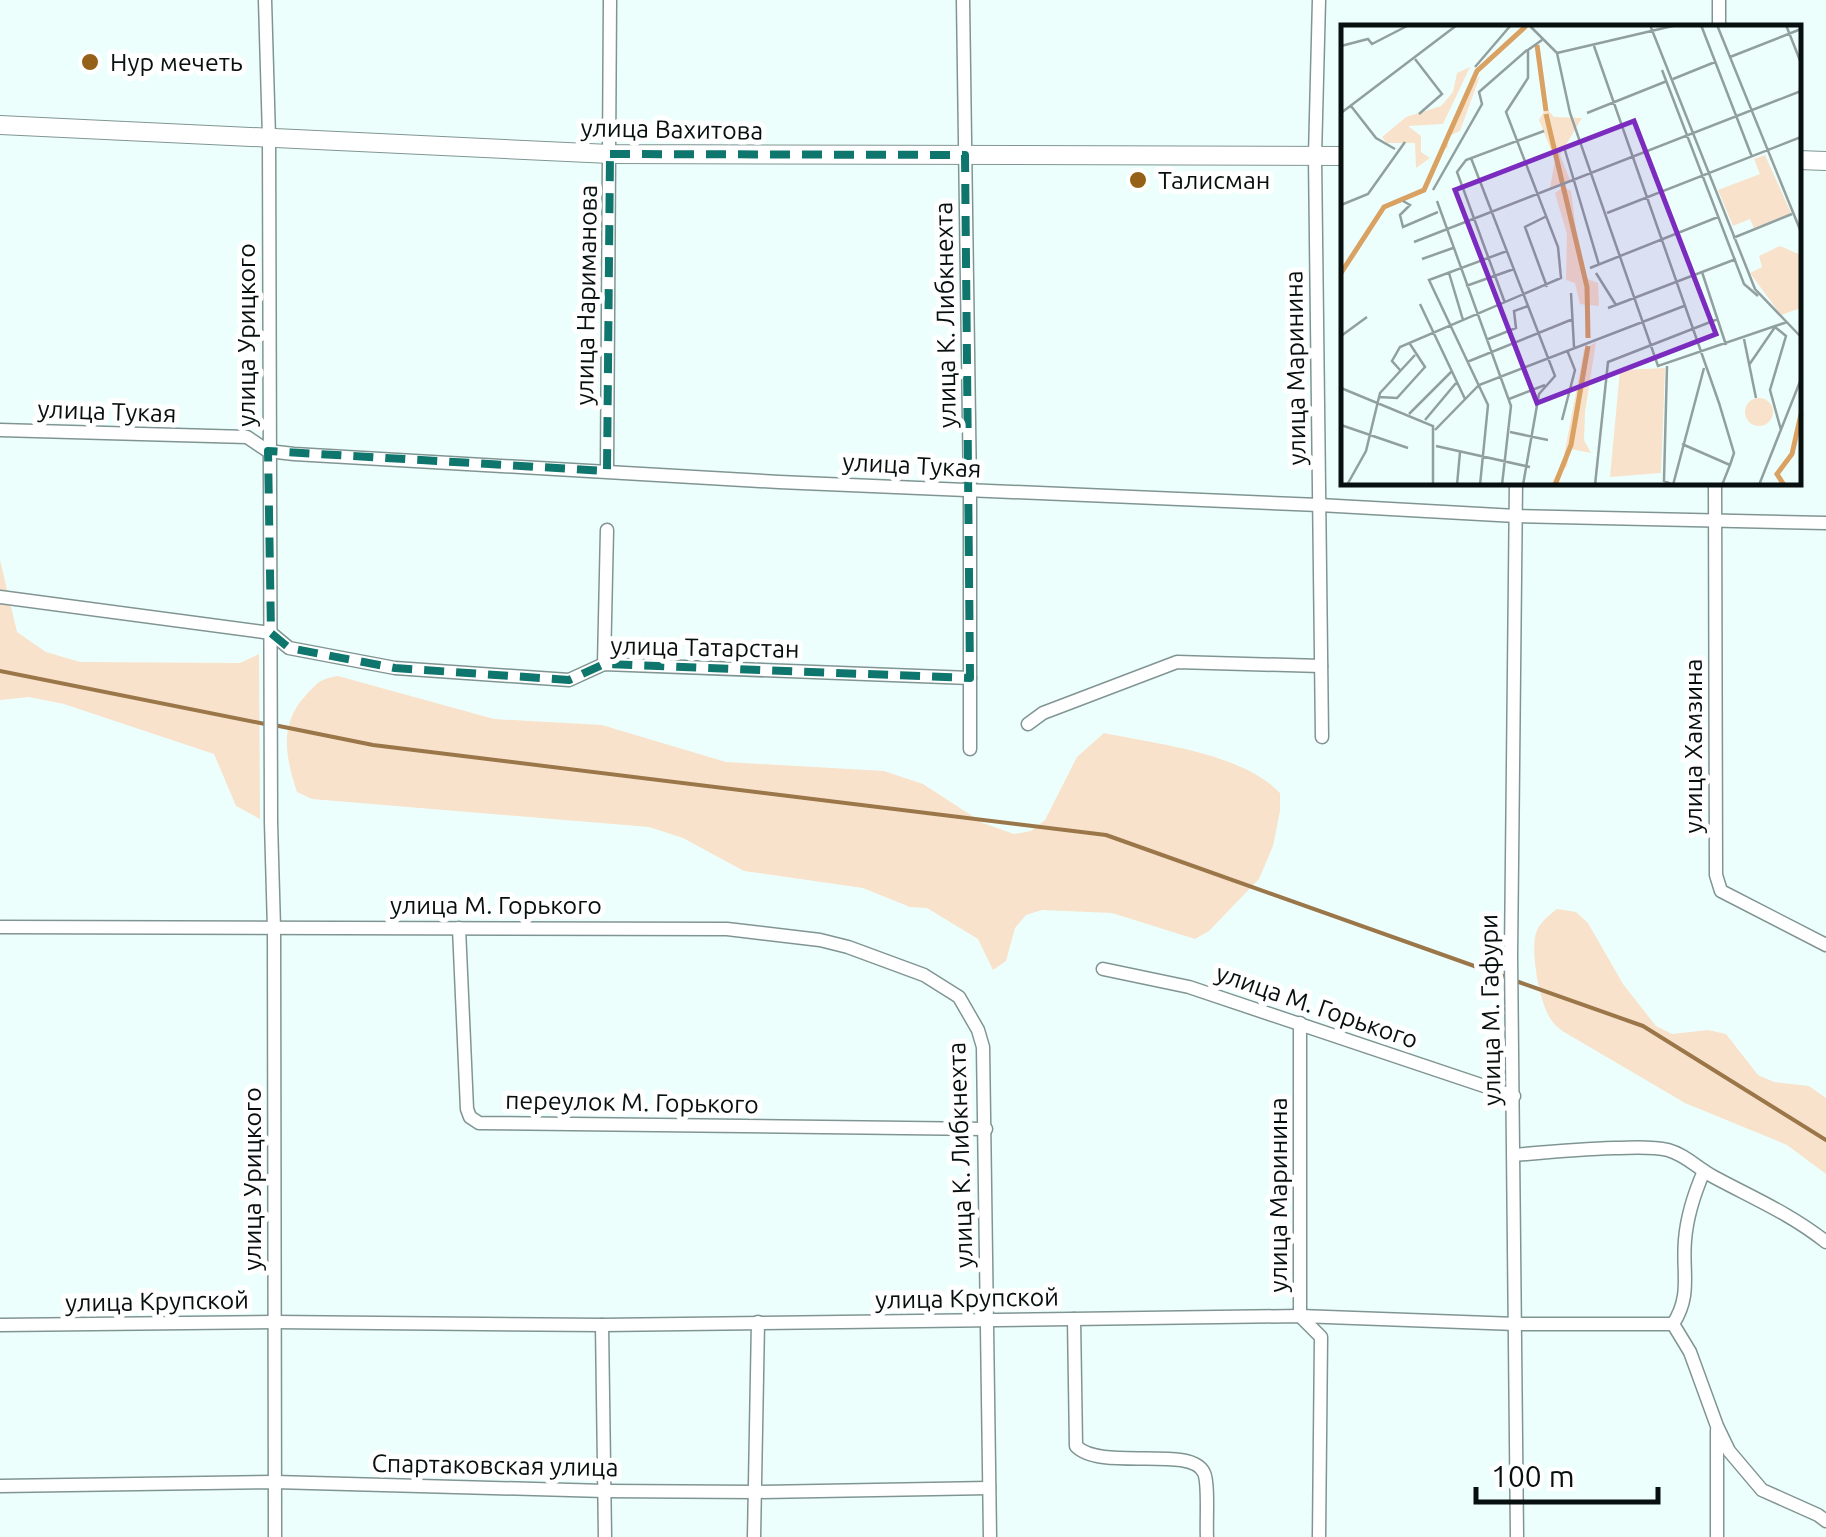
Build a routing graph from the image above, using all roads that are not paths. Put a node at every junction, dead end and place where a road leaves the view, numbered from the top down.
1 (265, 0) edge
2 (610, 0) edge
3 (962, 0) edge
4 (1318, 0) edge
5 (1720, 0) edge
6 (1719, 25) edge
7 (0, 125) edge
8 (269, 138) junction
9 (610, 154) junction
10 (965, 155) junction
11 (1315, 156) junction
12 (1341, 156) edge
13 (1801, 160) edge
14 (1826, 161) edge
15 (0, 430) edge
16 (268, 451) junction
17 (606, 472) junction
18 (1516, 485) edge
19 (1715, 485) edge
20 (970, 491) junction
21 (1319, 505) junction
22 (1516, 516) junction
23 (1715, 522) junction
24 (1826, 523) edge
25 (607, 530) dead end
26 (0, 597) edge
27 (271, 633) junction
28 (604, 664) junction
29 (1322, 666) junction
30 (970, 678) junction
31 (1028, 724) dead end
32 (1322, 736) dead end
33 (970, 749) dead end
34 (0, 927) edge
35 (274, 928) junction
36 (459, 928) junction
37 (1826, 946) edge
38 (1103, 969) dead end
39 (970, 1013) joint
40 (1300, 1023) junction
41 (1514, 1096) junction
42 (986, 1129) junction
43 (1514, 1154) junction
44 (1704, 1171) junction
45 (1826, 1242) edge
46 (1300, 1316) junction
47 (1074, 1319) junction
48 (274, 1322) junction
49 (758, 1322) junction
50 (988, 1322) junction
51 (1516, 1324) junction
52 (1673, 1324) junction
53 (0, 1325) edge
54 (602, 1325) junction
55 (1717, 1426) junction
56 (275, 1482) junction
57 (0, 1486) edge
58 (989, 1488) junction
59 (605, 1491) junction
60 (756, 1492) junction
61 (1826, 1521) edge
62 (275, 1537) edge
63 (606, 1537) edge
64 (754, 1537) edge
65 (990, 1537) edge
66 (1207, 1537) edge
67 (1319, 1537) edge
68 (1517, 1537) edge
69 (1716, 1537) edge

1 - 8 street, улица Урицкого
2 - 9 street, улица Нариманова
3 - 10 street, улица К. Либкнехта
4 - 11 street, улица Маринина
5 - 6 street
7 - 8 street, улица Вахитова
8 - 9 street, улица Вахитова
8 - 16 street, улица Урицкого
9 - 10 street, улица Вахитова
9 - 17 street, улица Нариманова
10 - 11 street, улица Вахитова
10 - 20 street, улица К. Либкнехта
11 - 12 street, улица Вахитова
11 - 21 street, улица Маринина
13 - 14 street
15 - 16 street, улица Тукая
16 - 17 street, улица Тукая
16 - 27 street, улица Урицкого
17 - 20 street, улица Тукая
18 - 22 street, улица М. Гафури
19 - 23 street, улица Хамзина
20 - 21 street, улица Тукая
20 - 30 street, улица К. Либкнехта
21 - 22 street, улица Тукая
21 - 29 street, улица Маринина
22 - 23 street, улица Тукая
22 - 41 street, улица М. Гафури
23 - 24 street, улица Тукая
23 - 37 street, улица Хамзина
25 - 28 street
26 - 27 street, улица Татарстан
27 - 28 street, улица Татарстан
27 - 35 street, улица Урицкого
28 - 30 street, улица Татарстан
29 - 31 street
29 - 32 street, улица Маринина
30 - 33 street, улица К. Либкнехта
34 - 35 street, улица М. Горького
35 - 36 street, улица М. Горького
35 - 48 street, улица Урицкого
36 - 39 street, улица М. Горького
36 - 42 street, переулок М. Горького
38 - 40 street, улица М. Горького
39 - 42 street, улица К. Либкнехта
40 - 41 street, улица М. Горького
40 - 46 street, улица Маринина
41 - 43 street, улица М. Гафури
42 - 50 street, улица К. Либкнехта
43 - 44 street
43 - 51 street, улица М. Гафури
44 - 45 street
44 - 52 street
46 - 47 street, улица Крупской
46 - 51 street, улица Крупской
46 - 67 street, улица Маринина
47 - 50 street, улица Крупской
47 - 66 street
48 - 53 street, улица Крупской
48 - 54 street, улица Крупской
48 - 56 street, улица Урицкого
49 - 50 street, улица Крупской
49 - 54 street, улица Крупской
49 - 60 street
50 - 58 street, улица К. Либкнехта
51 - 52 street, улица Крупской
51 - 68 street, улица М. Гафури
52 - 55 street
54 - 59 street
55 - 61 street
55 - 69 street
56 - 57 street, Спартаковская улица
56 - 59 street, Спартаковская улица
56 - 62 street, улица Урицкого
58 - 60 street, Спартаковская улица
58 - 65 street, улица К. Либкнехта
59 - 60 street, Спартаковская улица
59 - 63 street
60 - 64 street

